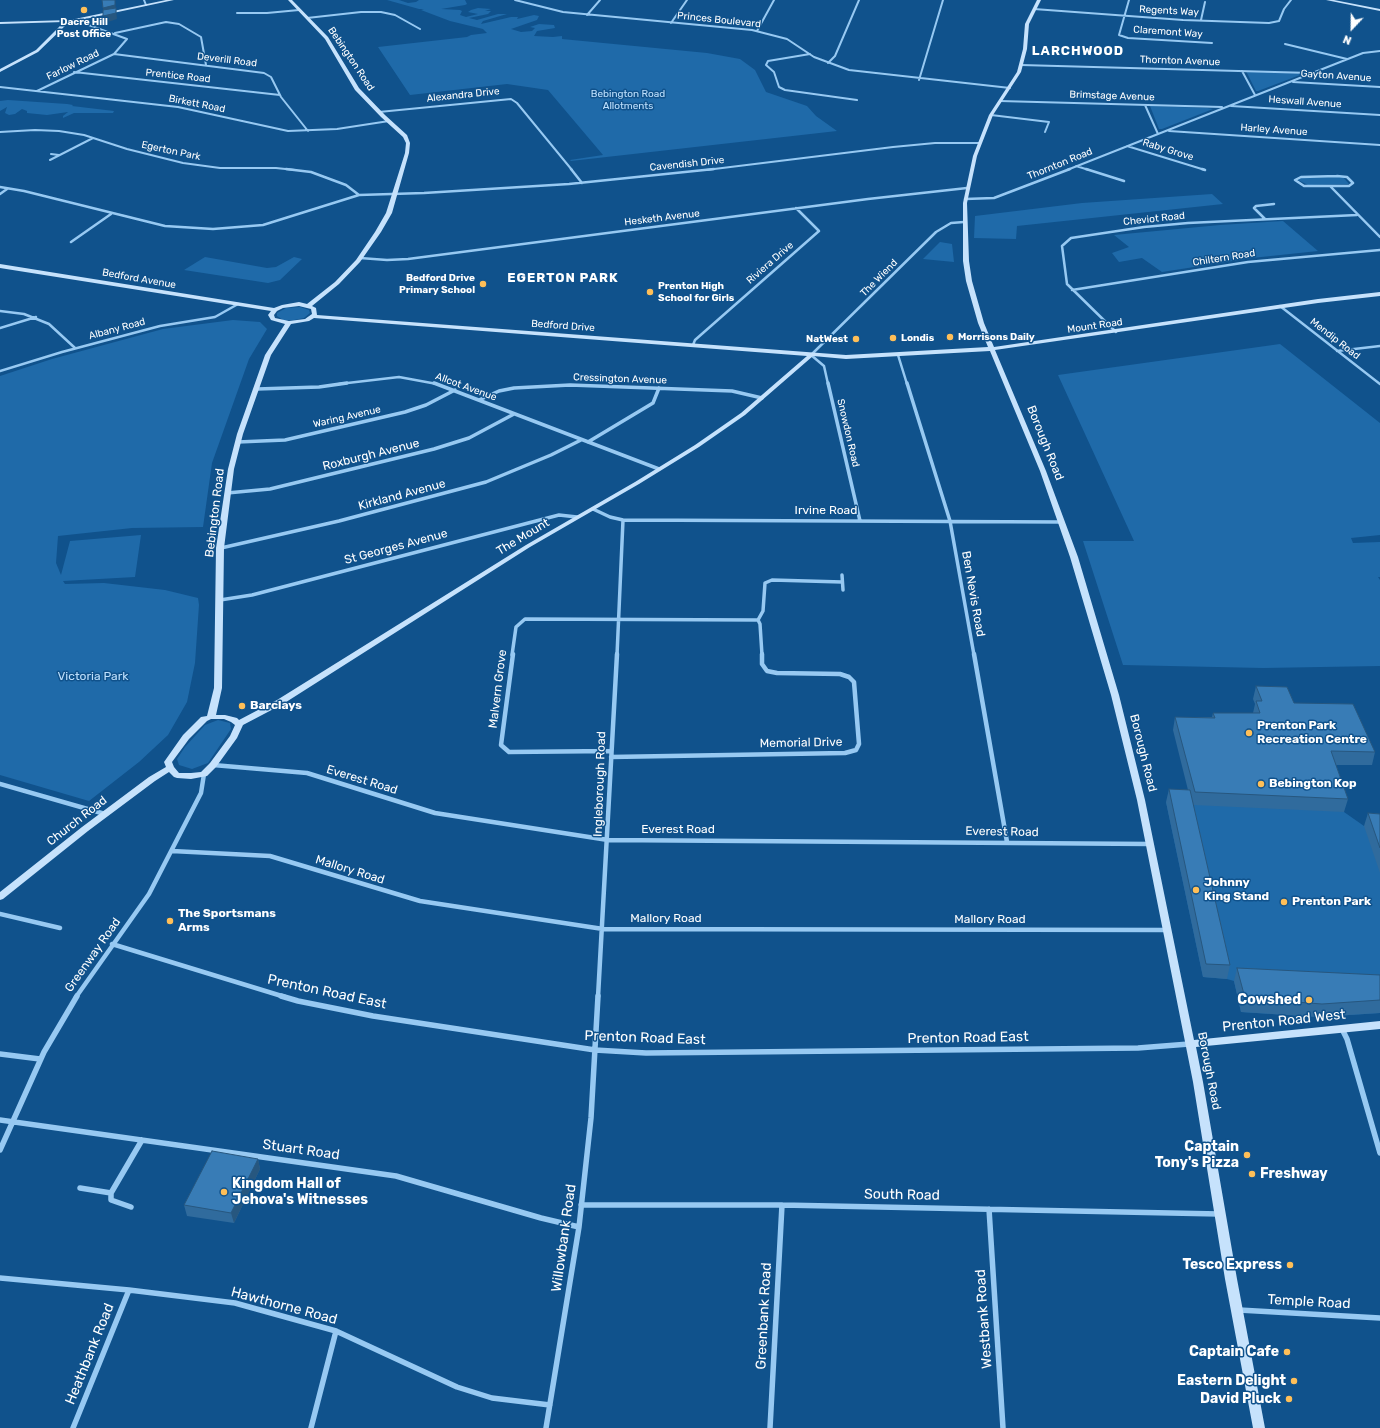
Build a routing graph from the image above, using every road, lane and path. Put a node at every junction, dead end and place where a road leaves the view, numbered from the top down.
1 (144, 0) edge
2 (172, 0) edge
3 (290, 0) edge
4 (515, 0) edge
5 (600, 0) edge
6 (687, 0) edge
7 (774, 0) edge
8 (859, 0) edge
9 (943, 0) edge
10 (1039, 0) edge
11 (1129, 0) edge
12 (1291, 0) edge
13 (1328, 0) edge
14 (1205, 2) dead end
15 (146, 5) junction
16 (1034, 9) junction
17 (247, 10) dead end
18 (299, 10) junction
19 (1380, 11) edge
20 (236, 13) dead end
21 (249, 14) junction
22 (587, 15) junction
23 (1380, 15) edge
24 (1124, 16) junction
25 (307, 18) junction
26 (1201, 20) junction
27 (73, 21) junction
28 (0, 22) edge
29 (671, 22) junction
30 (423, 25) dead end
31 (414, 27) junction
32 (420, 29) dead end
33 (757, 31) junction
34 (114, 33) junction
35 (1212, 43) dead end
36 (1285, 44) dead end
37 (1380, 51) edge
38 (114, 54) junction
39 (810, 54) junction
40 (1347, 59) junction
41 (828, 63) junction
42 (206, 65) junction
43 (1021, 65) junction
44 (0, 71) edge
45 (1242, 71) junction
46 (74, 72) junction
47 (1313, 73) junction
48 (919, 80) junction
49 (1290, 82) junction
50 (0, 87) edge
51 (1380, 87) edge
52 (1010, 88) junction
53 (37, 92) junction
54 (280, 95) junction
55 (1255, 95) junction
56 (860, 97) dead end
57 (998, 103) junction
58 (1145, 105) junction
59 (1230, 106) junction
60 (1225, 107) junction
61 (379, 112) junction
62 (991, 115) junction
63 (1380, 115) edge
64 (389, 121) junction
65 (1166, 130) junction
66 (308, 131) junction
67 (0, 132) edge
68 (1045, 132) dead end
69 (1158, 134) junction
70 (94, 138) junction
71 (980, 143) junction
72 (1380, 145) edge
73 (1127, 146) junction
74 (51, 154) dead end
75 (59, 155) junction
76 (50, 160) dead end
77 (1076, 166) junction
78 (1205, 170) dead end
79 (1124, 181) dead end
80 (582, 183) junction
81 (0, 187) edge
82 (1331, 187) junction
83 (967, 188) junction
84 (8, 189) junction
85 (0, 194) edge
86 (358, 195) junction
87 (395, 195) junction
88 (965, 199) junction
89 (1274, 204) dead end
90 (796, 208) junction
91 (112, 214) junction
92 (1357, 215) junction
93 (1265, 219) junction
94 (964, 222) junction
95 (1380, 237) edge
96 (71, 242) dead end
97 (1380, 250) edge
98 (360, 258) junction
99 (0, 266) edge
100 (1072, 290) junction
101 (1380, 294) edge
102 (238, 304) junction
103 (308, 306) junction
104 (1280, 306) junction
105 (275, 310) junction
106 (0, 311) edge
107 (313, 316) junction
108 (36, 318) junction
109 (289, 323) junction
110 (0, 328) edge
111 (1116, 332) junction
112 (693, 344) junction
113 (1380, 346) edge
114 (75, 348) junction
115 (992, 349) junction
116 (1337, 350) junction
117 (810, 355) junction
118 (898, 355) junction
119 (0, 371) edge
120 (1380, 384) edge
121 (658, 388) junction
122 (257, 389) junction
123 (455, 390) junction
124 (762, 398) junction
125 (479, 400) junction
126 (514, 414) junction
127 (581, 440) junction
128 (238, 442) junction
129 (588, 442) junction
130 (659, 469) junction
131 (226, 493) junction
132 (593, 508) junction
133 (577, 517) junction
134 (623, 520) junction
135 (860, 521) junction
136 (950, 522) junction
137 (1061, 522) junction
138 (220, 548) junction
139 (842, 575) dead end
140 (842, 582) junction
141 (843, 590) dead end
142 (220, 600) junction
143 (618, 619) junction
144 (758, 620) junction
145 (211, 717) junction
146 (238, 724) junction
147 (611, 754) junction
148 (213, 765) junction
149 (170, 768) junction
150 (204, 774) junction
151 (0, 784) edge
152 (106, 814) junction
153 (608, 840) junction
154 (1007, 842) junction
155 (1150, 844) junction
156 (172, 851) junction
157 (0, 897) edge
158 (0, 914) edge
159 (60, 928) dead end
160 (603, 929) junction
161 (1168, 930) junction
162 (112, 944) junction
163 (1380, 1025) edge
164 (1342, 1029) junction
165 (1190, 1044) junction
166 (595, 1050) junction
167 (0, 1054) edge
168 (40, 1059) junction
169 (0, 1120) edge
170 (13, 1122) junction
171 (142, 1140) junction
172 (0, 1150) edge
173 (1380, 1153) edge
174 (80, 1188) dead end
175 (111, 1193) junction
176 (581, 1205) junction
177 (782, 1205) junction
178 (131, 1207) dead end
179 (989, 1209) junction
180 (1222, 1214) junction
181 (580, 1226) junction
182 (0, 1278) edge
183 (129, 1290) junction
184 (1237, 1310) junction
185 (1380, 1318) edge
186 (336, 1331) junction
187 (550, 1405) junction
188 (73, 1428) edge
189 (311, 1428) edge
190 (546, 1428) edge
191 (770, 1428) edge
192 (1003, 1428) edge
193 (1259, 1428) edge

1 - 15 street
2 - 15 street
3 - 18 street, Bebington Road
4 - 22 street, Princes Boulevard
5 - 22 street
6 - 29 street
7 - 33 street
8 - 41 street
9 - 48 street
10 - 16 street, Borough Road
11 - 24 street
12 - 26 street, Regents Way
13 - 19 street
14 - 26 street
15 - 27 street
16 - 24 street, Regents Way
16 - 43 street, Borough Road
17 - 21 street
18 - 21 street
18 - 25 street, Bebington Road
19 - 23 street
20 - 21 street
22 - 29 street, Princes Boulevard
24 - 26 street, Regents Way
24 - 35 street, Claremont Way
25 - 31 street
25 - 61 street, Bebington Road
27 - 28 street
27 - 34 street, Farlow Road
27 - 44 street
29 - 33 street, Princes Boulevard
30 - 31 street
31 - 32 street
33 - 39 street, Princes Boulevard
34 - 38 street, Farlow Road
34 - 42 street
36 - 40 street
37 - 40 street, Thornton Road
38 - 42 street, Deverill Road
38 - 46 street, Farlow Road
39 - 41 street, Princes Boulevard
39 - 56 street
40 - 47 street, Thornton Road
41 - 48 street, Princes Boulevard
42 - 54 street, Deverill Road
43 - 45 street, Thornton Avenue
43 - 52 street, Borough Road
45 - 47 street, Thornton Avenue
45 - 55 street
46 - 53 street, Farlow Road
46 - 54 street, Prentice Road
47 - 49 street, Thornton Road
48 - 52 street, Princes Boulevard
49 - 51 street, Gayton Avenue
49 - 55 street, Thornton Road
50 - 53 street, Birkett Road
52 - 57 street, Borough Road
53 - 66 street, Birkett Road
54 - 66 street, Deverill Road
55 - 59 street, Thornton Road
57 - 58 street, Brimstage Avenue
57 - 62 street, Borough Road
58 - 60 street, Brimstage Avenue
58 - 69 street
59 - 60 street, Thornton Road
59 - 63 street, Heswall Avenue
60 - 65 street, Thornton Road
61 - 64 street, Bebington Road
61 - 80 street, Alexandra Drive
62 - 68 street
62 - 71 street, Borough Road
64 - 66 street, Birkett Road
64 - 87 street, Bebington Road
65 - 69 street, Thornton Road
65 - 72 street, Harley Avenue
67 - 70 street, Egerton Park
69 - 73 street, Thornton Road
70 - 75 street
70 - 86 street, Egerton Park
71 - 80 street, Cavendish Drive
71 - 83 street, Borough Road
73 - 77 street, Thornton Road
73 - 78 street, Raby Grove
74 - 75 street
75 - 76 street
77 - 79 street
77 - 88 street, Thornton Road
80 - 87 street, Cavendish Drive
81 - 84 street
82 - 82 street
82 - 92 street
83 - 88 street, Borough Road
83 - 90 street, Hesketh Avenue
84 - 85 street
84 - 91 street
86 - 87 street
86 - 91 street
87 - 98 street, Bebington Road
88 - 94 street, Borough Road
89 - 93 street
90 - 98 street, Hesketh Avenue
90 - 112 street, Riviera Drive
91 - 96 street
92 - 93 street, Cheviot Road
92 - 95 street
93 - 100 street, Cheviot Road
94 - 115 street, Borough Road
94 - 117 street, The Wiend
97 - 100 street, Chiltern Road
98 - 103 street, Bebington Road
99 - 102 street, Bedford Avenue
100 - 111 street, Cheviot Road
101 - 104 street, Mount Road
102 - 105 street, Bedford Avenue
102 - 114 street, Albany Road
103 - 105 street
103 - 107 street
104 - 111 street, Mount Road
104 - 116 street, Mendip Road
105 - 109 street
106 - 108 street
107 - 109 street
107 - 112 street, Bedford Drive
108 - 110 street
108 - 114 street
109 - 122 street, Bebington Road
111 - 115 street, Mount Road
112 - 117 street, Bedford Drive
113 - 116 street
114 - 119 street, Albany Road
115 - 118 street, Mount Road
115 - 137 street, Borough Road
116 - 120 street, Mendip Road
117 - 118 street, Mount Road
117 - 124 street, The Mount
117 - 135 street, Snowdon Road
118 - 136 street, Ben Nevis Road
121 - 124 street, Cressington Avenue
121 - 125 street, Cressington Avenue
121 - 129 street
122 - 123 street, Allcot Avenue
122 - 128 street, Bebington Road
123 - 125 street, Allcot Avenue
123 - 128 street, Waring Avenue
124 - 130 street, The Mount
125 - 126 street, Allcot Avenue
126 - 127 street, Allcot Avenue
126 - 131 street, Roxburgh Avenue
127 - 129 street, Allcot Avenue
127 - 138 street, Kirkland Avenue
128 - 131 street, Bebington Road
129 - 130 street, Allcot Avenue
130 - 132 street, The Mount
131 - 138 street, Bebington Road
132 - 133 street, The Mount
132 - 134 street, Irvine Road
133 - 142 street, St Georges Avenue
133 - 146 street, The Mount
134 - 135 street, Irvine Road
134 - 143 street, Ingleborough Road
135 - 136 street, Irvine Road
136 - 137 street, Irvine Road
136 - 154 street, Ben Nevis Road
137 - 155 street, Borough Road
138 - 142 street, Bebington Road
139 - 140 street
140 - 141 street
140 - 144 street
142 - 145 street, Bebington Road
143 - 144 street
143 - 147 street, Ingleborough Road
143 - 147 street, Malvern Grove
144 - 147 street, Memorial Drive
145 - 146 street
145 - 149 street
146 - 148 street
147 - 153 street, Ingleborough Road
148 - 150 street
148 - 153 street, Everest Road
149 - 150 street
149 - 152 street, Church Road
150 - 156 street, Greenway Road
151 - 152 street
152 - 157 street, Church Road
153 - 154 street, Everest Road
153 - 160 street, Ingleborough Road
154 - 155 street, Everest Road
155 - 161 street, Borough Road
156 - 160 street, Mallory Road
156 - 162 street, Greenway Road
158 - 159 street
160 - 161 street, Mallory Road
160 - 166 street, Ingleborough Road
161 - 165 street, Borough Road
162 - 166 street, Prenton Road East
162 - 168 street, Greenway Road
163 - 164 street, Prenton Road West
164 - 165 street, Prenton Road West
164 - 173 street
165 - 166 street, Prenton Road East
165 - 180 street, Borough Road
166 - 176 street, Willowbank Road
167 - 168 street
168 - 170 street, Greenway Road
169 - 170 street, Stuart Road
170 - 171 street, Stuart Road
170 - 172 street, Greenway Road
171 - 175 street
171 - 181 street, Stuart Road
174 - 175 street
175 - 178 street
176 - 177 street, South Road
176 - 181 street, Willowbank Road
177 - 179 street, South Road
177 - 191 street, Greenbank Road
179 - 180 street, South Road
179 - 192 street, Westbank Road
180 - 184 street, Borough Road
181 - 187 street, Willowbank Road
182 - 183 street, Hawthorne Road
183 - 186 street, Hawthorne Road
183 - 188 street, Heathbank Road
184 - 185 street, Temple Road
184 - 193 street, Borough Road
186 - 187 street, Hawthorne Road
186 - 189 street
187 - 190 street, Willowbank Road

